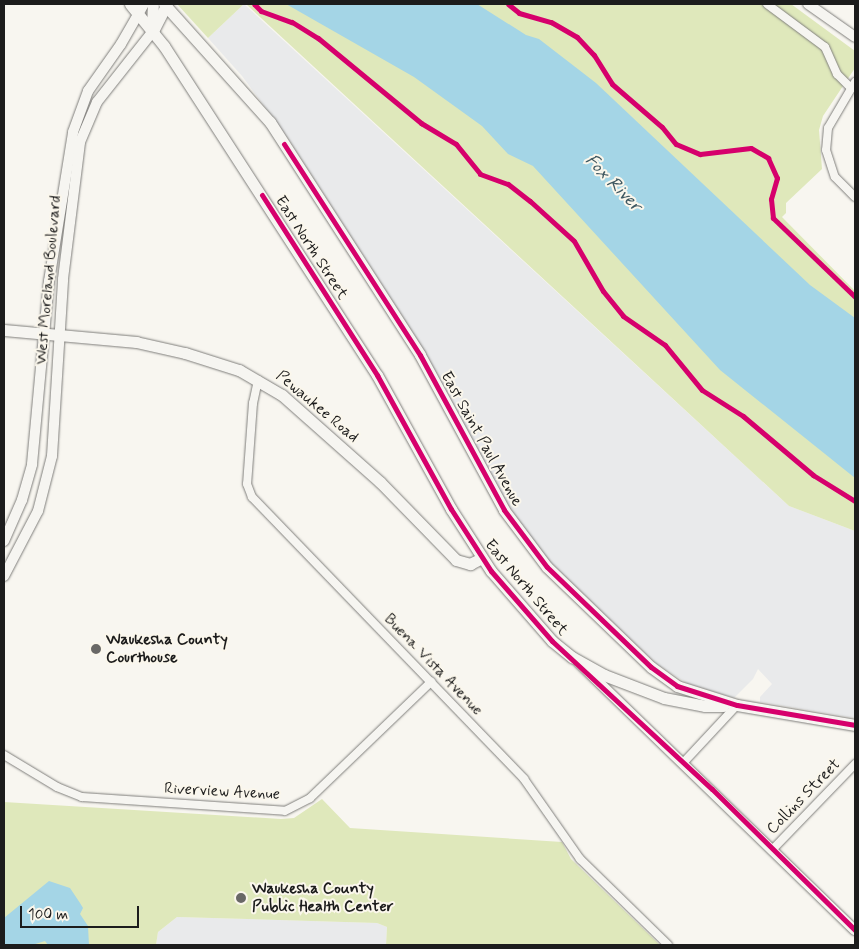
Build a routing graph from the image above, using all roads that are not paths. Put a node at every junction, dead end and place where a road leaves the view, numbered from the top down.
1 (130, 4) edge
2 (767, 4) edge
3 (808, 4) edge
4 (154, 6) edge
5 (153, 31) junction
6 (855, 37) edge
7 (853, 85) edge
8 (855, 197) edge
9 (4, 330) edge
10 (43, 333) junction
11 (60, 334) junction
12 (258, 380) junction
13 (38, 394) junction
14 (56, 396) junction
15 (26, 488) junction
16 (43, 493) junction
17 (4, 541) edge
18 (482, 558) junction
19 (4, 576) edge
20 (572, 658) junction
21 (431, 682) junction
22 (737, 705) junction
23 (855, 724) edge
24 (4, 755) edge
25 (683, 763) junction
26 (855, 764) edge
27 (772, 850) junction
28 (855, 930) edge
29 (668, 945) edge

1 - 4 main road, East North Street
2 - 7 street
3 - 6 street
4 - 5 main road, West Moreland Boulevard
4 - 5 main road, East North Street
4 - 10 street, West Moreland Boulevard
4 - 22 main road, East Saint Paul Avenue
5 - 11 street, West Moreland Boulevard
5 - 18 main road, East North Street
7 - 8 street
9 - 10 main road, Pewaukee Road
10 - 11 main road, Pewaukee Road
10 - 13 street, West Moreland Boulevard
11 - 12 main road, Pewaukee Road
11 - 14 street, West Moreland Boulevard
12 - 18 main road, Pewaukee Road
12 - 21 street, Buena Vista Avenue
13 - 14 street
13 - 15 street, West Moreland Boulevard
14 - 16 street, West Moreland Boulevard
15 - 16 street
15 - 17 street, West Moreland Boulevard
16 - 19 street, West Moreland Boulevard
18 - 20 main road, East North Street
20 - 22 main road, East North Street
20 - 25 street, East North Street
21 - 24 street, Riverview Avenue
21 - 29 street, Buena Vista Avenue
22 - 23 main road, East Saint Paul Avenue
22 - 25 street
25 - 27 street, East North Street
26 - 27 street, Collins Street
27 - 28 street, East North Street

